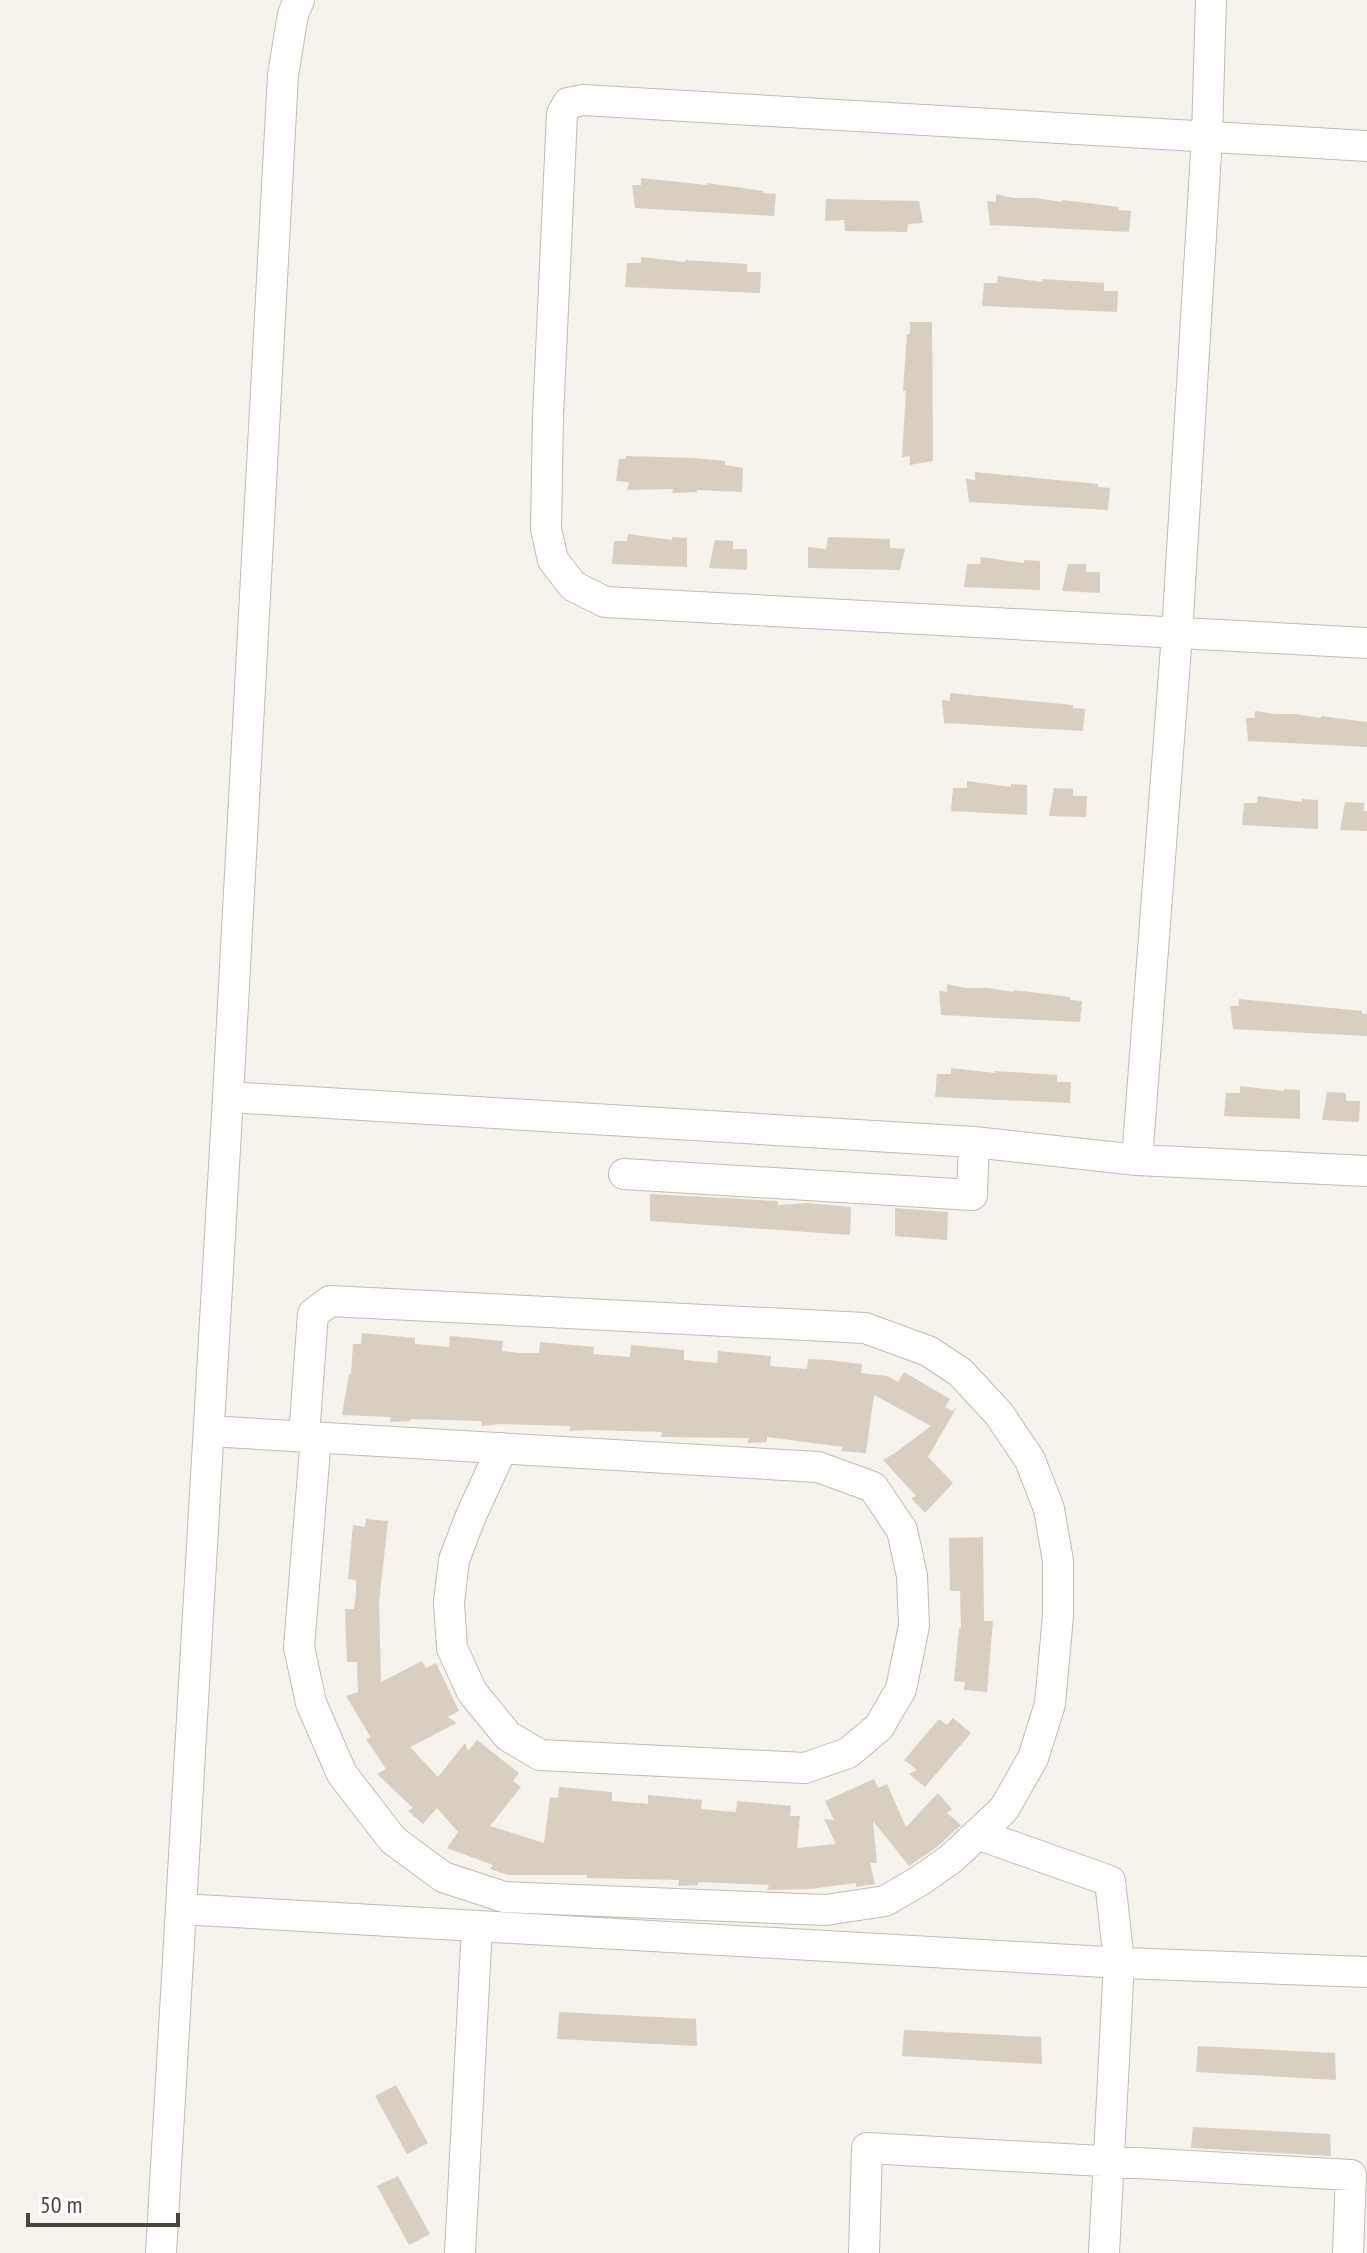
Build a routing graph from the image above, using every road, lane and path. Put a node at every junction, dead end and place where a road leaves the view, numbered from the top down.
1 (273, 0) edge
2 (299, 0) edge
3 (1211, 0) edge
4 (283, 75) junction
5 (1207, 136) junction
6 (1367, 146) edge
7 (1177, 634) junction
8 (1367, 643) edge
9 (228, 1097) junction
10 (974, 1142) junction
11 (1137, 1160) junction
12 (1367, 1171) edge
13 (624, 1174) dead end
14 (209, 1431) junction
15 (310, 1437) junction
16 (502, 1448) junction
17 (977, 1834) junction
18 (181, 1909) junction
19 (477, 1926) junction
20 (1119, 1962) junction
21 (1367, 1972) edge
22 (1109, 2161) junction
23 (161, 2253) edge
24 (460, 2253) edge
25 (864, 2253) edge
26 (1104, 2253) edge
27 (1348, 2253) edge

1 - 4 street
2 - 4 street
3 - 5 street
4 - 9 street
5 - 6 street
5 - 7 street
5 - 7 street
7 - 8 street
7 - 11 street
9 - 10 street
9 - 14 street
10 - 11 street
10 - 13 street
11 - 12 street
14 - 15 street
14 - 18 street
15 - 16 street
15 - 17 street
15 - 17 street
16 - 16 street
17 - 20 street
18 - 19 street
18 - 23 street
19 - 20 street
19 - 24 street
20 - 21 street
20 - 22 street
22 - 25 street
22 - 26 street
22 - 27 street

